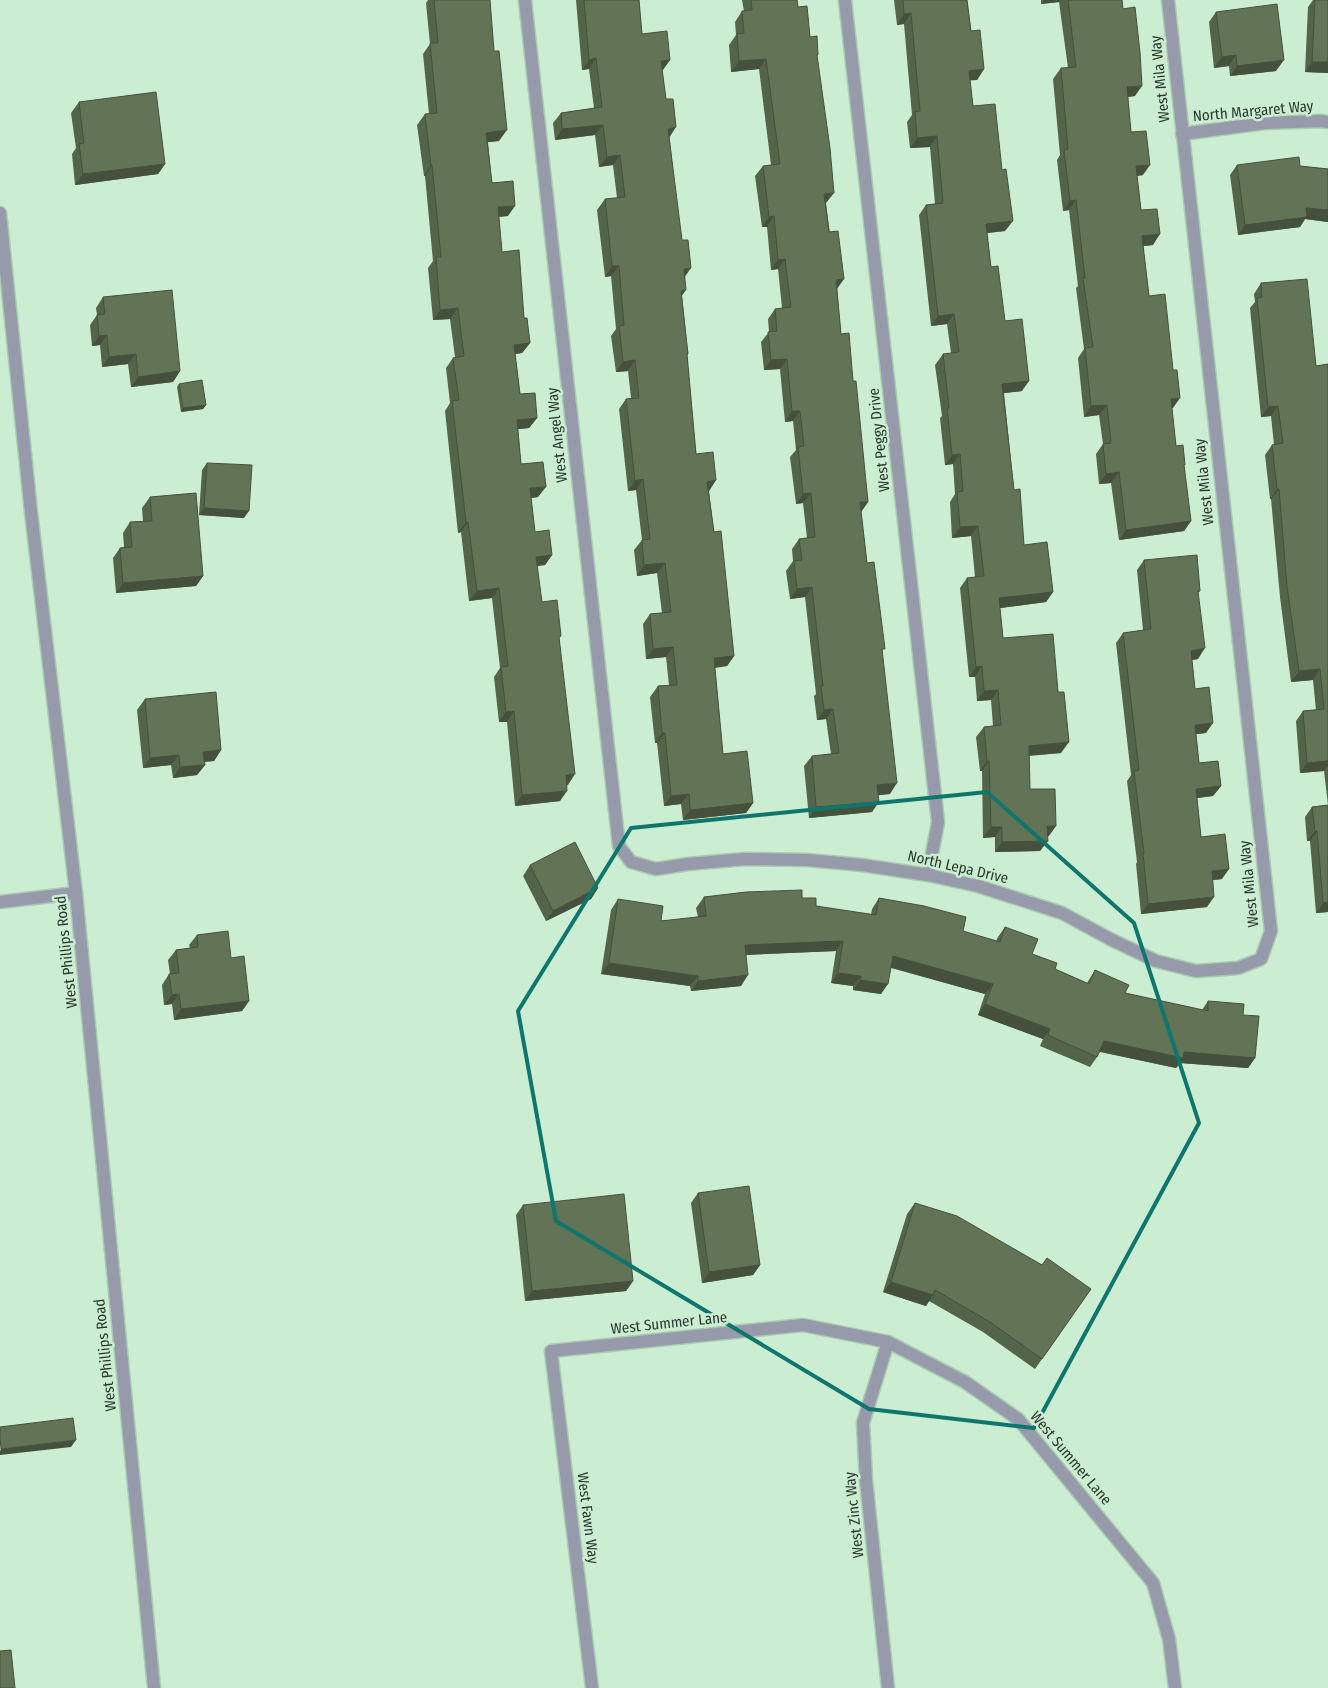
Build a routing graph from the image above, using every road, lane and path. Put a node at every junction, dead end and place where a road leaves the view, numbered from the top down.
1 (525, 0) edge
2 (845, 0) edge
3 (1168, 0) edge
4 (1328, 122) edge
5 (1182, 134) junction
6 (0, 214) edge
7 (631, 862) joint
8 (928, 875) junction
9 (76, 894) junction
10 (0, 902) edge
11 (1261, 959) joint
12 (888, 1342) junction
13 (551, 1351) joint
14 (154, 1688) edge
15 (592, 1688) edge
16 (888, 1688) edge
17 (1175, 1688) edge

1 - 7 street, West Angel Way
2 - 8 street, West Peggy Drive
3 - 5 street, West Mila Way
4 - 5 street, North Margaret Way
5 - 11 street, West Mila Way
6 - 9 street, West Phillips Road
7 - 8 street, North Lepa Drive
8 - 11 street, North Lepa Drive
9 - 10 street
9 - 14 street, West Phillips Road
12 - 13 street, West Summer Lane
12 - 16 street, West Zinc Way
12 - 17 street, West Summer Lane
13 - 15 street, West Fawn Way

